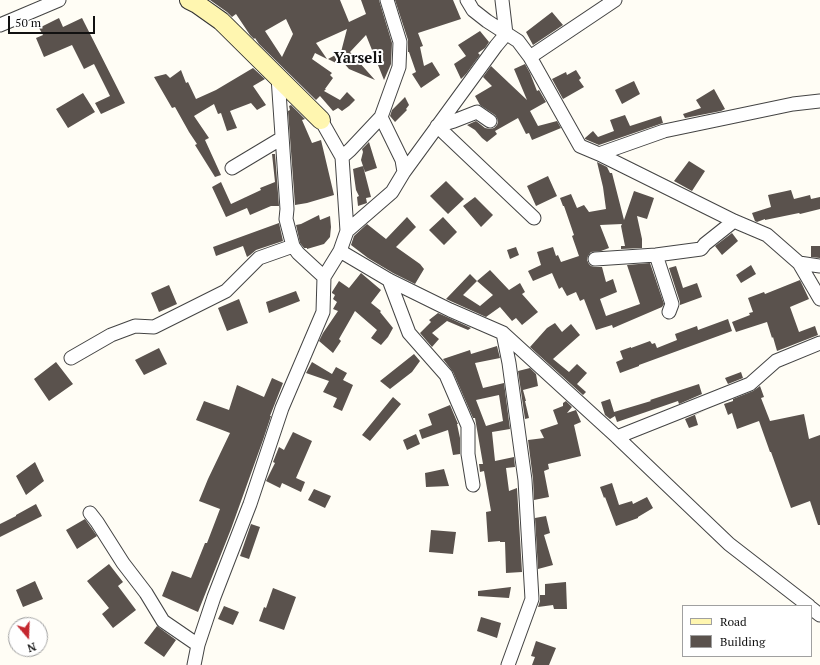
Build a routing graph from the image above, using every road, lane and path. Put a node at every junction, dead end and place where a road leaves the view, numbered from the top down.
1 (59, 0) edge
2 (188, 0) edge
3 (387, 0) edge
4 (467, 0) edge
5 (502, 0) edge
6 (615, 0) edge
7 (0, 25) edge
8 (506, 34) junction
9 (530, 57) junction
10 (278, 78) junction
11 (820, 101) edge
12 (381, 117) junction
13 (321, 120) joint
14 (490, 121) dead end
15 (437, 126) junction
16 (282, 138) junction
17 (599, 154) junction
18 (342, 157) junction
19 (232, 168) dead end
20 (404, 172) junction
21 (534, 218) dead end
22 (734, 221) junction
23 (347, 231) junction
24 (293, 246) junction
25 (340, 250) junction
26 (656, 255) junction
27 (595, 259) dead end
28 (799, 263) junction
29 (820, 266) edge
30 (324, 277) junction
31 (389, 280) junction
32 (820, 299) edge
33 (669, 312) dead end
34 (503, 333) junction
35 (820, 343) edge
36 (71, 358) dead end
37 (617, 437) junction
38 (473, 485) dead end
39 (90, 513) dead end
40 (807, 605) edge
41 (812, 609) edge
42 (820, 615) edge
43 (198, 645) junction
44 (194, 665) edge
45 (508, 665) edge

1 - 7 street
2 - 10 street
3 - 12 street
4 - 8 street
5 - 8 street
6 - 9 street
8 - 9 street
8 - 15 street
9 - 17 street
10 - 13 street
10 - 16 street
11 - 17 street
12 - 18 street
12 - 20 street
13 - 18 street
14 - 15 street
15 - 20 street
15 - 21 street
16 - 19 street
16 - 24 street
17 - 22 street
18 - 23 street
20 - 23 street
22 - 26 street
22 - 28 street
23 - 25 street
24 - 30 street
24 - 36 street
25 - 30 street
25 - 31 street
26 - 27 street
26 - 33 street
28 - 29 street
28 - 32 street
30 - 43 street
31 - 34 street
31 - 38 street
34 - 37 street
34 - 45 street
35 - 37 street
37 - 40 street
39 - 43 street
41 - 42 street
43 - 44 street

